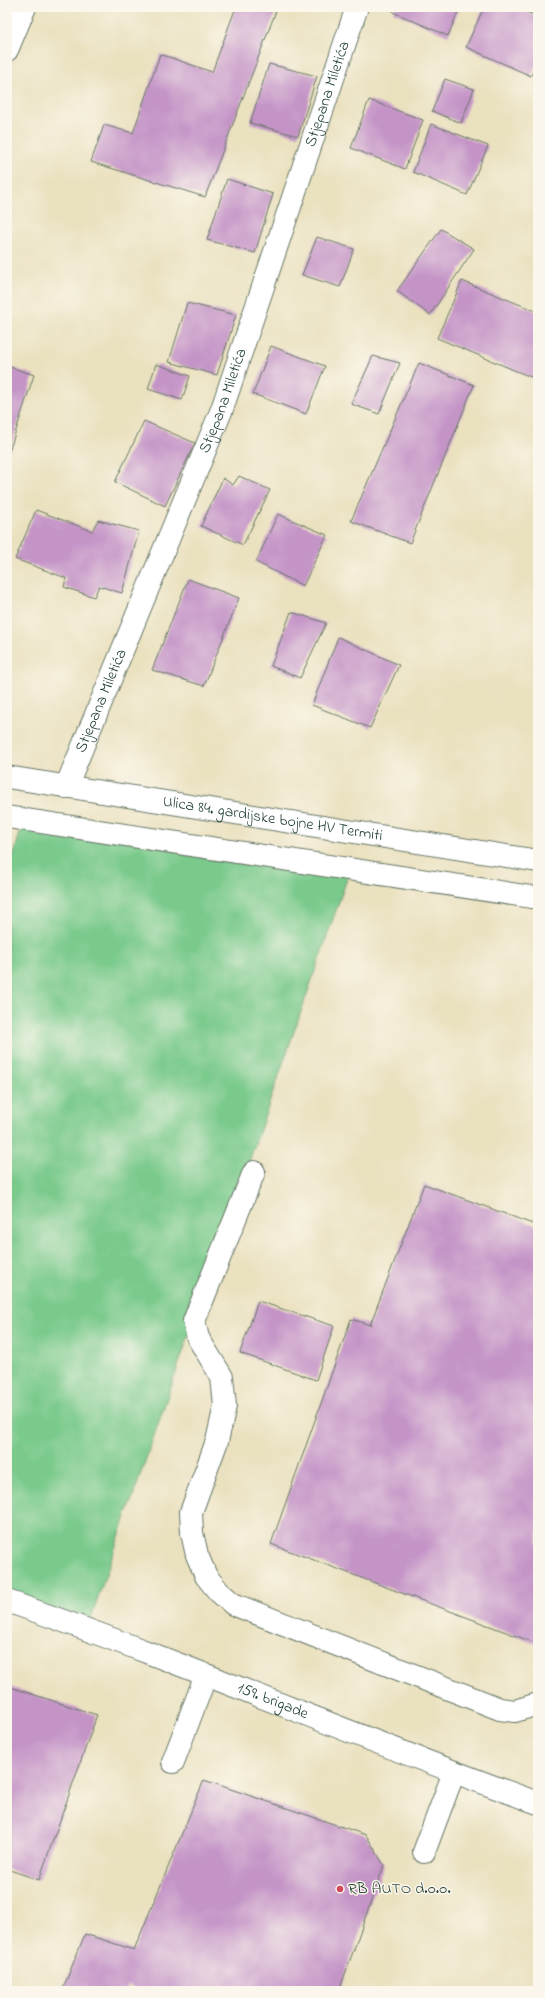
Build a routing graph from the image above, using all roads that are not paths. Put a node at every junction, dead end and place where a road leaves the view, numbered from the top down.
1 (24, 7) edge
2 (357, 7) edge
3 (7, 50) edge
4 (7, 777) edge
5 (66, 787) junction
6 (7, 817) edge
7 (538, 861) edge
8 (538, 898) edge
9 (254, 1172) dead end
10 (7, 1601) edge
11 (206, 1676) junction
12 (538, 1704) edge
13 (173, 1762) dead end
14 (454, 1772) junction
15 (538, 1803) edge
16 (424, 1852) dead end

1 - 3 street
2 - 5 street, Stjepana Miletića
4 - 5 street, Ulica 84. gardijske bojne HV Termiti
5 - 7 street, Ulica 84. gardijske bojne HV Termiti
6 - 8 street
9 - 12 street
10 - 11 street, 159. brigade
11 - 13 street
11 - 14 street, 159. brigade
14 - 15 street, 159. brigade
14 - 16 street

